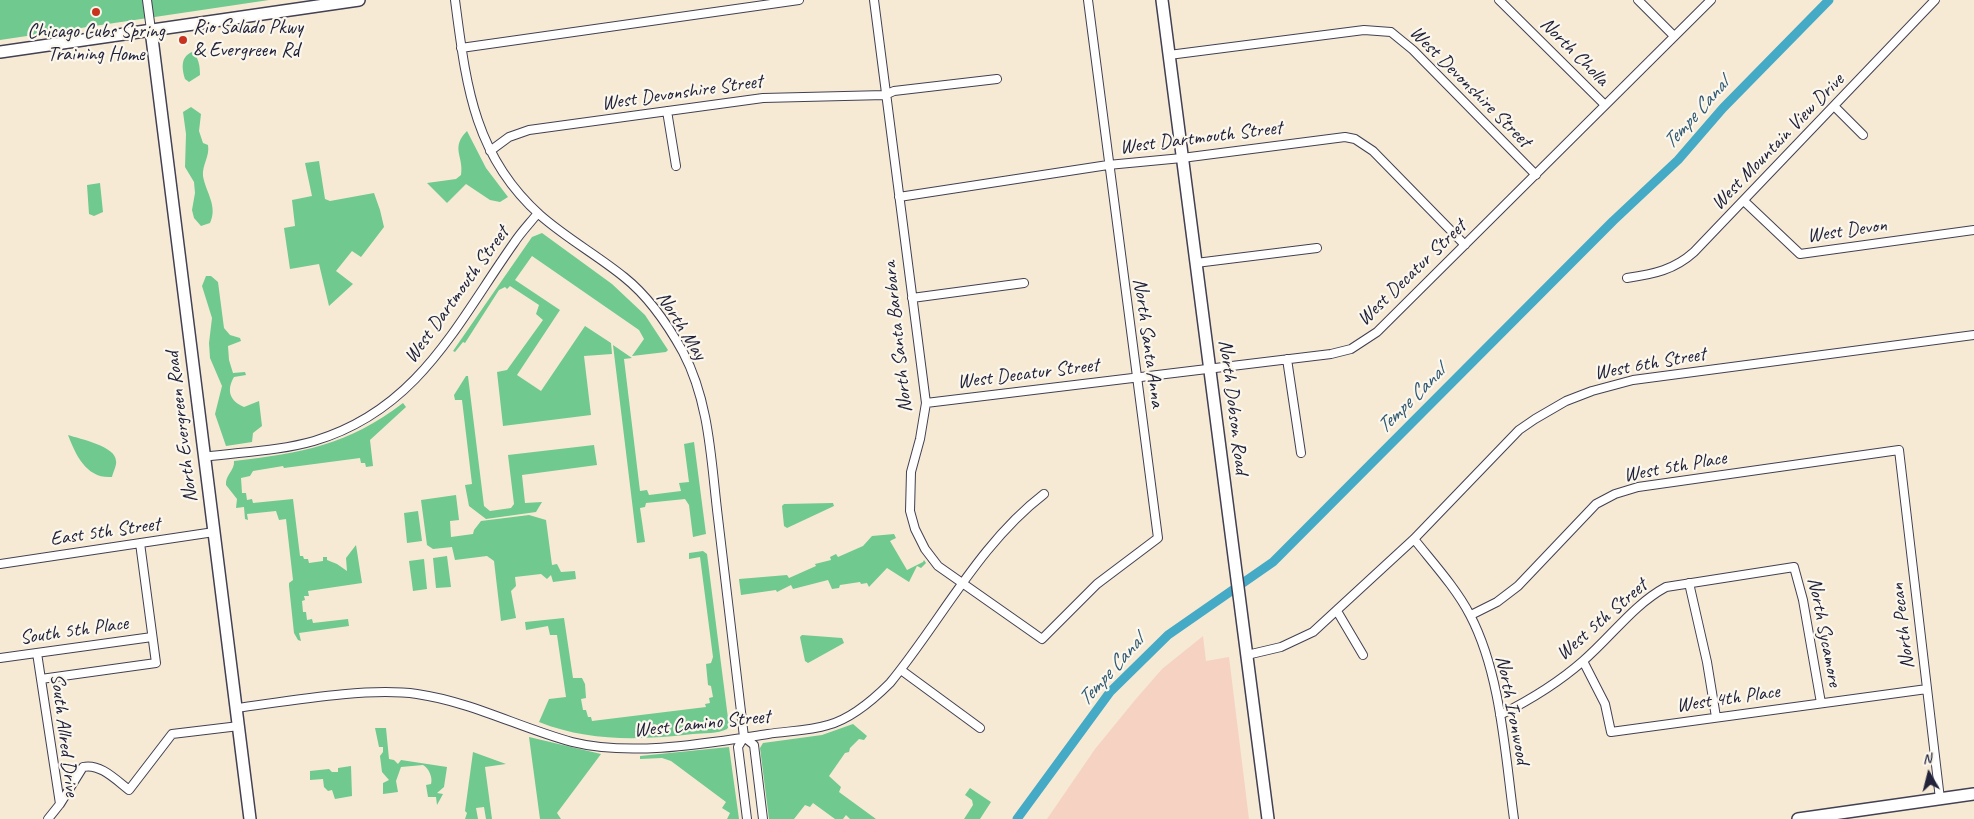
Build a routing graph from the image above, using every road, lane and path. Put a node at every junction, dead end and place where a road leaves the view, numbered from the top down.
1 (147, 0) edge
2 (359, 0) edge
3 (454, 0) edge
4 (799, 0) edge
5 (874, 0) edge
6 (1088, 0) edge
7 (1162, 0) edge
8 (1499, 0) edge
9 (1638, 0) edge
10 (1712, 0) edge
11 (1936, 0) edge
12 (151, 30) junction
13 (1674, 36) junction
14 (461, 48) junction
15 (0, 52) edge
16 (1169, 55) junction
17 (997, 78) dead end
18 (885, 95) junction
19 (1605, 105) junction
20 (1834, 106) junction
21 (667, 111) junction
22 (1863, 135) dead end
23 (490, 152) junction
24 (1182, 158) junction
25 (1108, 165) junction
26 (676, 166) dead end
27 (1536, 175) junction
28 (899, 197) junction
29 (1744, 201) junction
30 (538, 213) junction
31 (1974, 230) edge
32 (1465, 245) junction
33 (1316, 248) dead end
34 (1196, 263) junction
35 (1627, 278) dead end
36 (1024, 283) dead end
37 (912, 298) junction
38 (1974, 335) edge
39 (1287, 359) junction
40 (1209, 370) junction
41 (1136, 377) junction
42 (926, 403) junction
43 (1899, 450) joint
44 (1301, 453) dead end
45 (204, 457) junction
46 (1044, 494) dead end
47 (214, 532) junction
48 (1414, 539) junction
49 (140, 543) junction
50 (0, 564) edge
51 (1794, 567) joint
52 (964, 582) junction
53 (1689, 583) junction
54 (1336, 611) junction
55 (1471, 615) junction
56 (152, 637) junction
57 (1042, 639) joint
58 (37, 653) junction
59 (1363, 654) dead end
60 (1247, 655) junction
61 (0, 658) edge
62 (1583, 661) junction
63 (901, 670) junction
64 (41, 679) junction
65 (1927, 689) junction
66 (1821, 703) junction
67 (236, 708) junction
68 (1500, 715) junction
69 (1716, 717) junction
70 (239, 726) junction
71 (980, 728) dead end
72 (744, 737) junction
73 (1974, 794) edge
74 (1940, 799) junction
75 (60, 804) junction
76 (48, 819) edge
77 (250, 819) edge
78 (747, 819) edge
79 (763, 819) edge
80 (1268, 819) edge
81 (1514, 819) edge
82 (1798, 819) edge

1 - 12 street
2 - 12 main road
3 - 14 street, North May
4 - 14 street
5 - 18 street, North Santa Barbara
6 - 25 street, North Santa Anna
7 - 16 main road, North Dobson Road
8 - 19 street, North Cholla
9 - 13 street
10 - 13 street, West Decatur Street
11 - 20 street, West Mountain View Drive
12 - 15 main road
12 - 45 main road, North Evergreen Road
13 - 19 street, West Decatur Street
14 - 23 street, North May
16 - 24 main road, North Dobson Road
16 - 27 street, West Devonshire Street
17 - 18 street, West Devonshire Street
18 - 21 street, West Devonshire Street
18 - 28 street, North Santa Barbara
19 - 27 street, West Decatur Street
20 - 22 street
20 - 29 street, West Mountain View Drive
21 - 23 street, West Devonshire Street
21 - 26 street
23 - 30 street, North May
24 - 25 street, West Dartmouth Street
24 - 32 street, West Dartmouth Street
24 - 34 main road, North Dobson Road
25 - 28 street, West Dartmouth Street
25 - 41 street, North Santa Anna
27 - 32 street, West Decatur Street
28 - 37 street, North Santa Barbara
29 - 31 street, West Devon
29 - 35 street, West Mountain View Drive
30 - 45 street, West Dartmouth Street
30 - 72 street, North May
32 - 39 street, West Decatur Street
33 - 34 street
34 - 40 main road, North Dobson Road
36 - 37 street
37 - 42 street, North Santa Barbara
38 - 48 street, West 6th Street
39 - 40 street, West Decatur Street
39 - 44 street
40 - 41 street, West Decatur Street
40 - 60 main road, North Dobson Road
41 - 42 street, West Decatur Street
41 - 57 street, North Santa Anna
42 - 52 street, North Santa Barbara
43 - 55 street, West 5th Place
43 - 65 street, North Pecan
45 - 47 main road, North Evergreen Road
46 - 52 street, West Camino Street
47 - 49 street, East 5th Street
47 - 67 main road, North Evergreen Road
48 - 54 street, West 6th Street
48 - 55 street, North Ironwood
49 - 50 street, East 5th Street
49 - 56 street
51 - 53 street, West 5th Street
51 - 66 street, North Sycamore
52 - 57 street, North Santa Barbara
52 - 63 street, West Camino Street
53 - 62 street, West 5th Street
53 - 69 street
54 - 59 street
54 - 60 street, West 6th Street
55 - 68 street, North Ironwood
56 - 58 street, South 5th Place
56 - 64 street
58 - 61 street, South 5th Place
58 - 64 street, South Allred Drive
60 - 80 main road, North Dobson Road
62 - 68 street, West 5th Street
62 - 69 street, West 4th Place
63 - 71 street
63 - 72 street, West Camino Street
64 - 75 street, South Allred Drive
65 - 66 street, West 4th Place
65 - 74 street, North Pecan
66 - 69 street, West 4th Place
67 - 70 main road, North Evergreen Road
67 - 72 street, West Camino Street
68 - 81 street, North Ironwood
70 - 75 street
70 - 77 main road, North Evergreen Road
72 - 78 street, North May
72 - 79 street, North May
73 - 74 main road
74 - 82 main road
75 - 76 street, South Allred Drive

